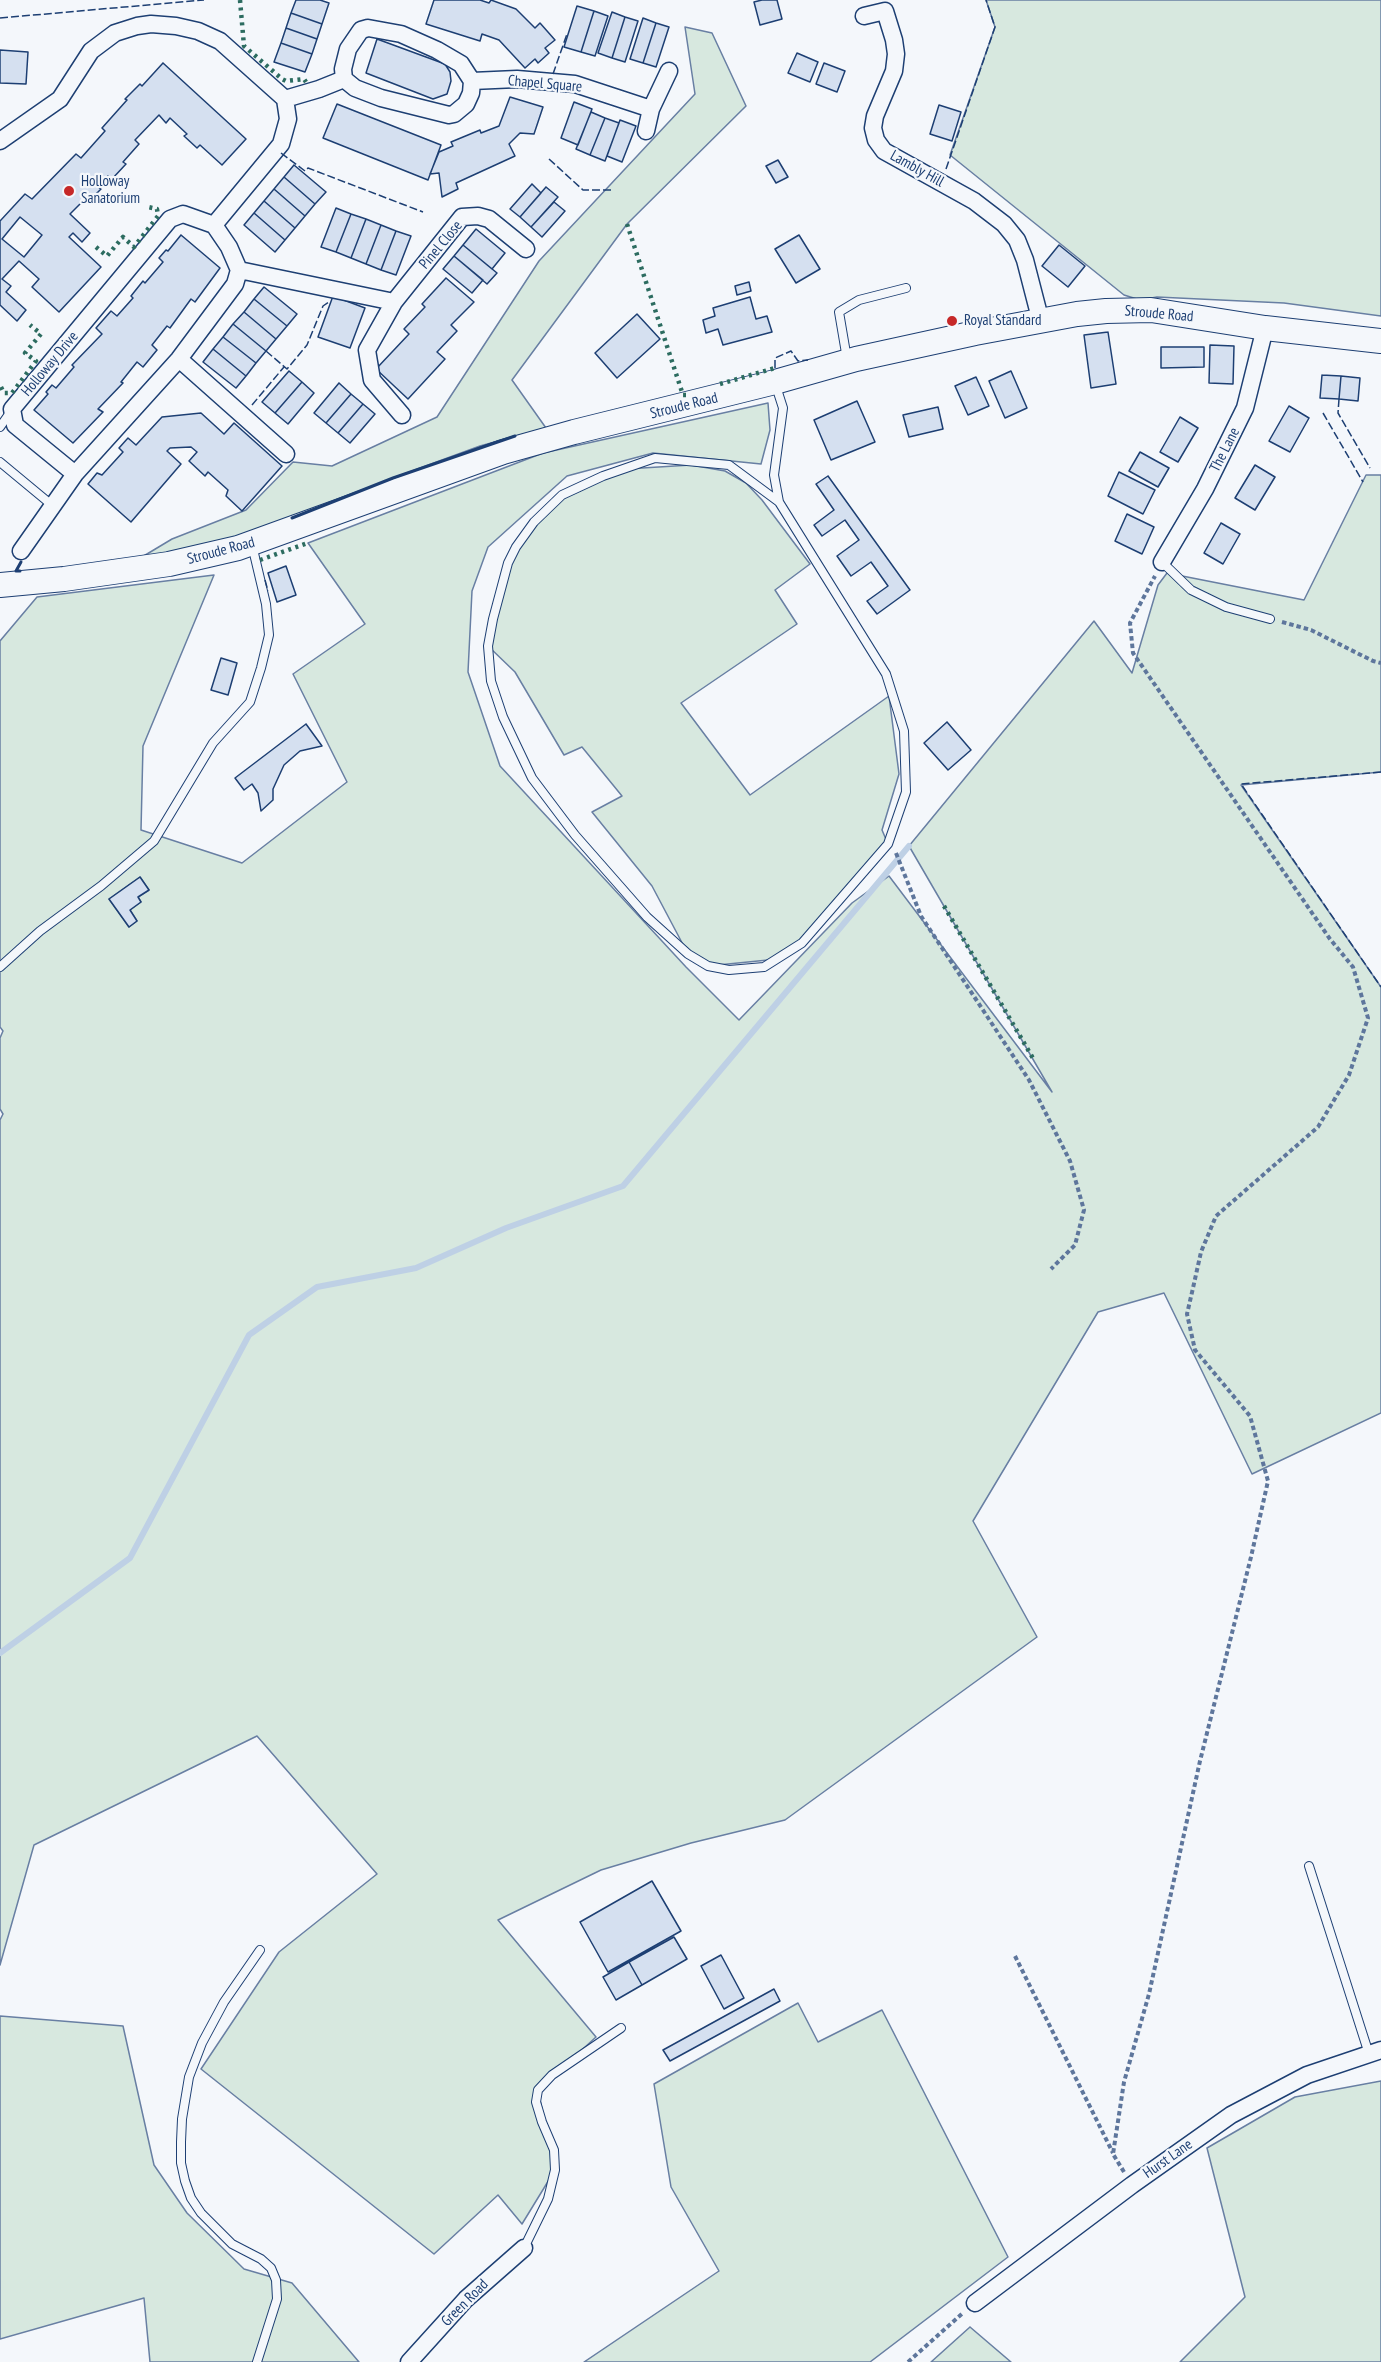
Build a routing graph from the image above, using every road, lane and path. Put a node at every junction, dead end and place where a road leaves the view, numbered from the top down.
1 (864, 16) dead end
2 (669, 70) dead end
3 (344, 79) junction
4 (472, 81) junction
5 (285, 99) junction
6 (651, 109) junction
7 (646, 130) dead end
8 (0, 141) edge
9 (214, 225) junction
10 (526, 249) dead end
11 (239, 270) junction
12 (906, 288) dead end
13 (394, 302) junction
14 (1041, 322) junction
15 (1265, 328) junction
16 (1381, 341) edge
17 (178, 359) junction
18 (847, 362) junction
19 (775, 382) junction
20 (12, 409) junction
21 (402, 415) dead end
22 (0, 427) edge
23 (286, 454) dead end
24 (0, 462) edge
25 (75, 474) junction
26 (779, 502) junction
27 (53, 506) junction
28 (252, 544) junction
29 (21, 551) dead end
30 (1162, 562) junction
31 (0, 585) edge
32 (1270, 619) joint
33 (1381, 663) edge
34 (895, 852) dead end
35 (0, 967) edge
36 (1050, 1269) dead end
37 (1309, 1866) dead end
38 (260, 1950) dead end
39 (1015, 1956) dead end
40 (621, 2028) dead end
41 (1375, 2052) edge
42 (1113, 2154) junction
43 (1132, 2186) junction
44 (524, 2248) joint
45 (975, 2303) joint
46 (257, 2362) edge
47 (409, 2362) edge
48 (908, 2362) edge

1 - 14 street, Lambly Hill
2 - 6 street
3 - 4 street
3 - 4 street
3 - 5 street
4 - 6 street, Chapel Square
5 - 8 street
5 - 9 street
6 - 7 street
9 - 11 street
9 - 20 street, Holloway Drive
10 - 13 street, Pinel Close
11 - 13 street
11 - 17 street
12 - 18 lane
13 - 21 street, Pinel Close
14 - 15 street, Stroude Road
14 - 18 street, Stroude Road
15 - 16 street, Stroude Road
15 - 30 street, The Lane
17 - 23 street
17 - 25 street
18 - 19 street, Stroude Road
19 - 26 lane
19 - 28 street, Stroude Road
20 - 22 lane
20 - 25 street, Holloway Drive
24 - 27 lane
25 - 27 street
26 - 26 lane
27 - 29 street
28 - 31 street, Stroude Road
28 - 35 lane
30 - 32 lane
30 - 42 path
32 - 33 path
34 - 36 path
37 - 41 lane
38 - 46 lane
39 - 42 path
40 - 44 lane
41 - 43 street, Hurst Lane
42 - 43 path
43 - 45 street, Hurst Lane
44 - 47 street, Green Road
45 - 48 path

